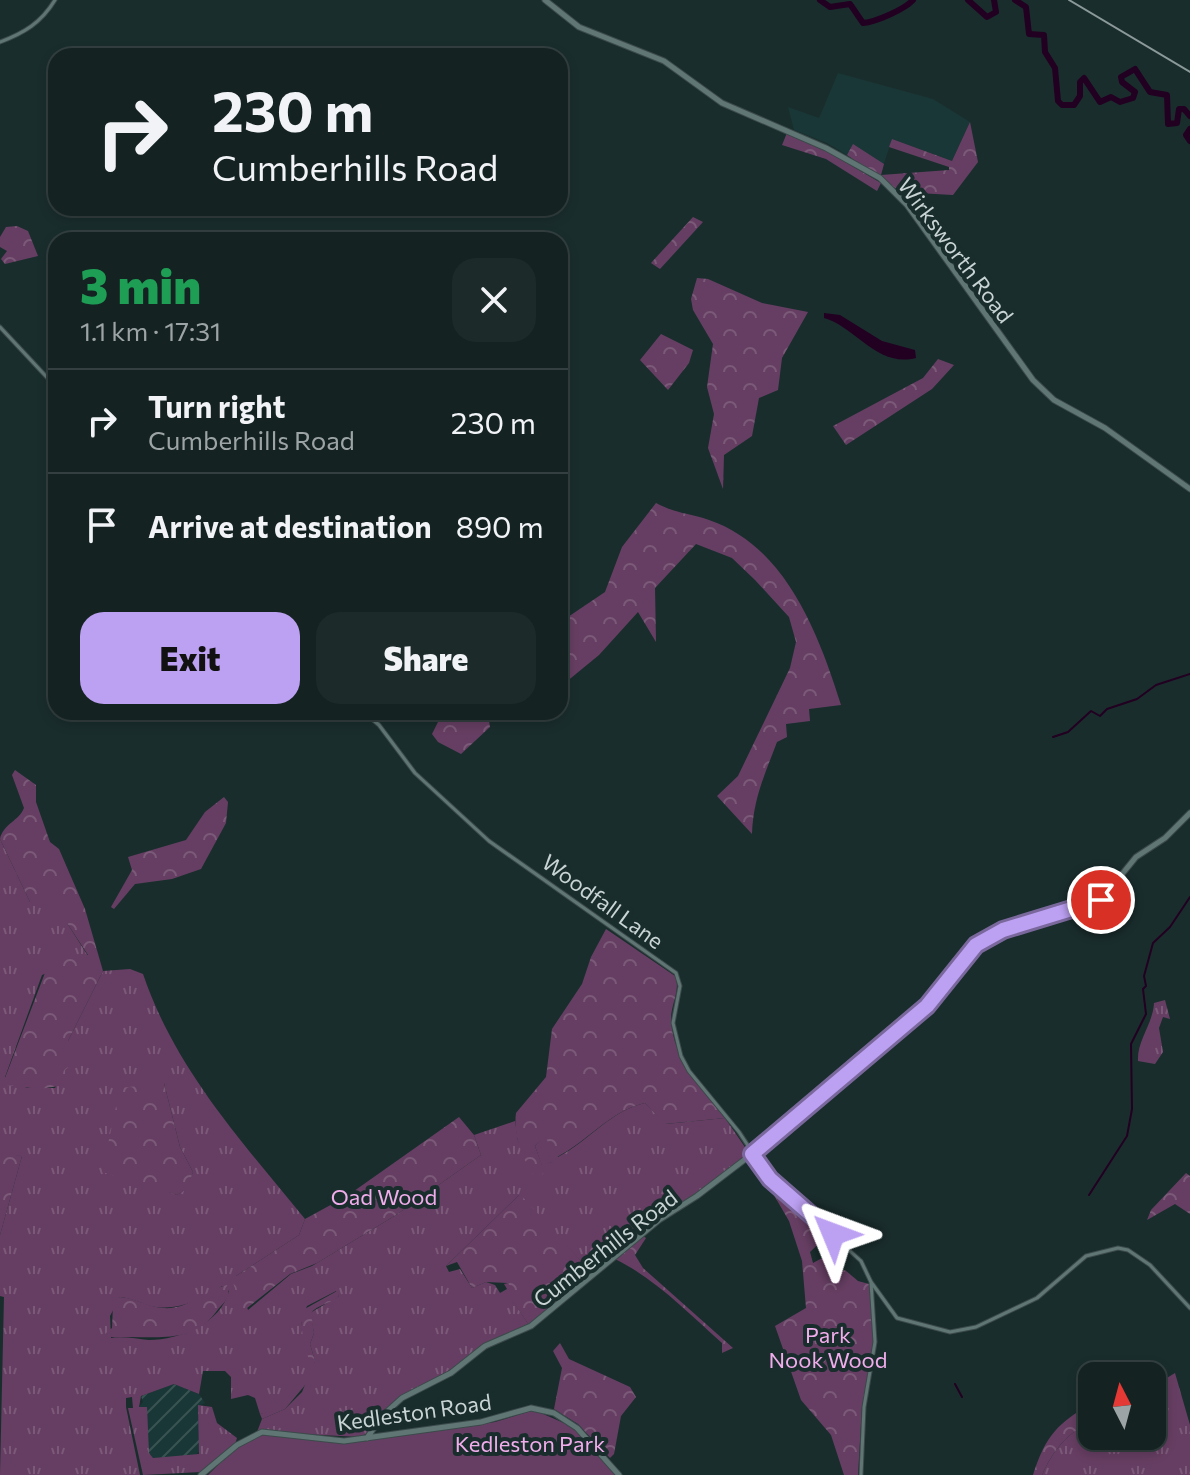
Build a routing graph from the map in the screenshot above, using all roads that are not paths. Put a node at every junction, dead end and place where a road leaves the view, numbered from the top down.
1 (55, 0) edge
2 (545, 0) edge
3 (0, 42) edge
4 (0, 327) edge
5 (48, 378) edge
6 (1190, 489) edge
7 (373, 720) edge
8 (1190, 813) edge
9 (752, 1154) junction
10 (871, 1282) junction
11 (1190, 1308) edge
12 (367, 1438) junction
13 (201, 1475) edge
14 (619, 1475) edge
15 (861, 1475) edge

1 - 3 street
2 - 6 street, Wirksworth Road
4 - 5 street
7 - 9 street, Woodfall Lane
8 - 9 street, Cumberhills Road
9 - 10 street
9 - 12 street, Cumberhills Road
10 - 11 street
10 - 15 street
12 - 13 street, Kedleston Road
12 - 14 street, Kedleston Road

